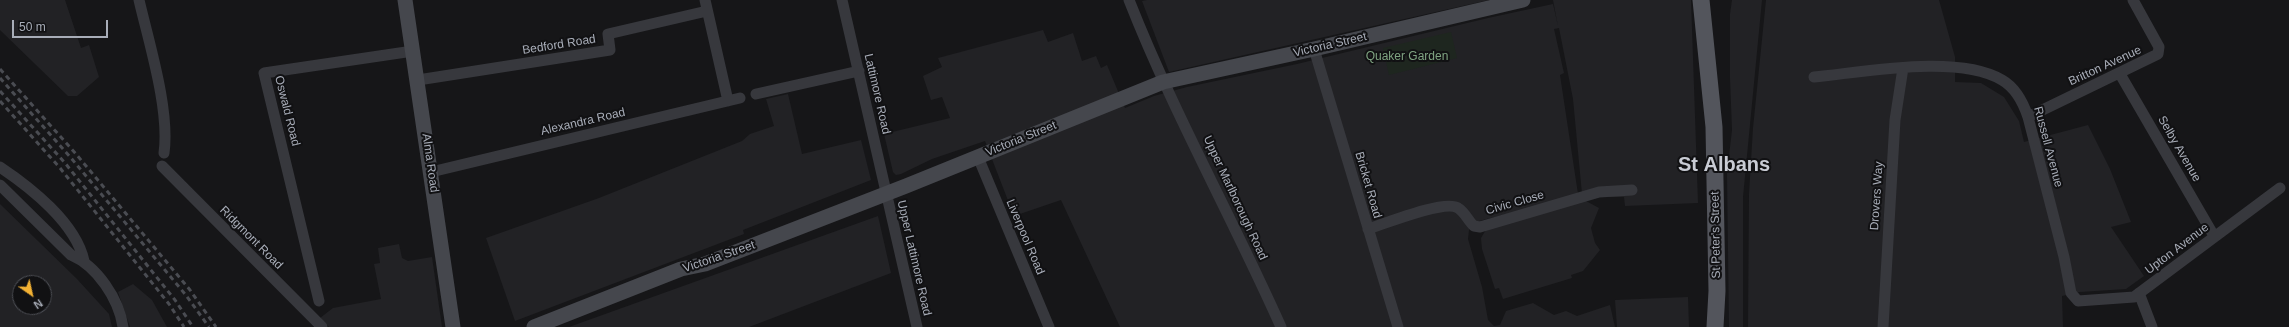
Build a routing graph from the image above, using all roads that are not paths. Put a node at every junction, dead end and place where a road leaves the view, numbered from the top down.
1 (139, 0) edge
2 (405, 0) edge
3 (842, 0) edge
4 (1129, 0) edge
5 (1522, 0) edge
6 (1701, 0) edge
7 (2133, 0) edge
8 (706, 5) edge
9 (1314, 49) junction
10 (413, 51) junction
11 (1903, 68) junction
12 (859, 71) junction
13 (2120, 74) junction
14 (1814, 77) dead end
15 (418, 80) junction
16 (1163, 82) junction
17 (756, 94) dead end
18 (740, 98) dead end
19 (728, 102) junction
20 (2028, 117) junction
21 (164, 153) dead end
22 (978, 157) junction
23 (162, 166) dead end
24 (0, 167) edge
25 (431, 172) junction
26 (0, 185) edge
27 (2280, 188) dead end
28 (1632, 190) dead end
29 (885, 194) junction
30 (1368, 229) junction
31 (2214, 236) junction
32 (84, 260) junction
33 (2140, 293) junction
34 (319, 301) dead end
35 (2078, 301) joint
36 (123, 327) edge
37 (322, 327) edge
38 (454, 327) edge
39 (534, 327) edge
40 (917, 327) edge
41 (1049, 327) edge
42 (1280, 327) edge
43 (1398, 327) edge
44 (1715, 327) edge
45 (1883, 327) edge
46 (2152, 327) edge

1 - 21 street
2 - 10 main road, Alma Road
3 - 12 street, Lattimore Road
4 - 16 street, Upper Marlborough Road
5 - 9 main road, Victoria Street
6 - 44 main road, St Peter's Street
7 - 13 street, Britton Avenue
8 - 15 street, Bedford Road
8 - 19 street
9 - 16 main road, Victoria Street
9 - 30 street, Bricket Road
10 - 15 main road, Alma Road
10 - 34 street, Oswald Road
11 - 14 street, Russell Avenue
11 - 20 street, Russell Avenue
11 - 45 street, Drovers Way
12 - 17 street
12 - 29 street, Lattimore Road
13 - 20 street, Britton Avenue
13 - 31 street, Selby Avenue
15 - 25 main road, Alma Road
16 - 22 main road, Victoria Street
16 - 42 street, Upper Marlborough Road
18 - 19 street, Alexandra Road
19 - 25 street, Alexandra Road
20 - 35 street, Russell Avenue
22 - 29 main road, Victoria Street
22 - 41 street, Liverpool Road
23 - 37 street, Ridgmont Road
24 - 32 street
25 - 38 main road, Alma Road
26 - 32 street
27 - 31 street, Upton Avenue
28 - 30 street, Civic Close
29 - 39 main road, Victoria Street
29 - 40 street, Upper Lattimore Road
30 - 43 street, Bricket Road
31 - 33 street, Upton Avenue
32 - 36 street
33 - 35 street, Upton Avenue
33 - 46 street

